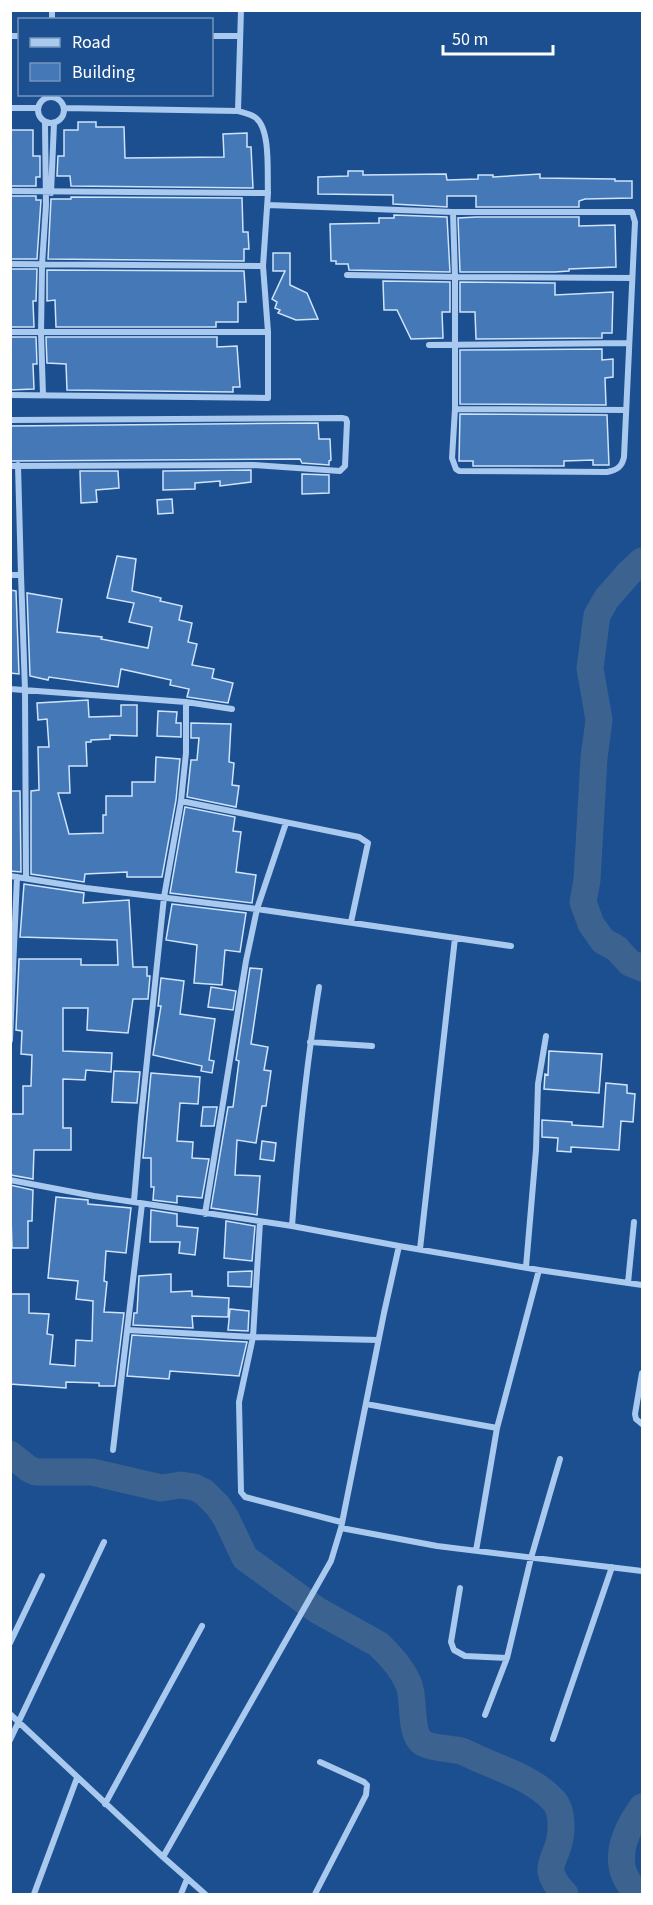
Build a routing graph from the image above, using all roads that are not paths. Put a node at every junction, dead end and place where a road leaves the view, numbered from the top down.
1 (240, 10) edge
2 (213, 36) edge
3 (239, 36) junction
4 (50, 96) edge
5 (10, 108) edge
6 (37, 108) junction
7 (64, 108) junction
8 (238, 111) junction
9 (45, 123) junction
10 (54, 123) junction
11 (10, 191) edge
12 (48, 191) junction
13 (268, 193) junction
14 (268, 205) junction
15 (453, 212) junction
16 (10, 264) edge
17 (42, 265) junction
18 (263, 266) junction
19 (347, 275) dead end
20 (455, 277) junction
21 (632, 278) junction
22 (10, 332) edge
23 (268, 332) junction
24 (40, 333) junction
25 (455, 343) junction
26 (629, 343) junction
27 (429, 345) dead end
28 (10, 395) edge
29 (43, 395) junction
30 (455, 409) junction
31 (626, 410) junction
32 (10, 420) edge
33 (14, 466) edge
34 (10, 520) edge
35 (20, 520) junction
36 (10, 575) edge
37 (21, 575) junction
38 (10, 689) edge
39 (25, 690) junction
40 (186, 702) junction
41 (232, 709) dead end
42 (181, 801) junction
43 (286, 823) junction
44 (14, 877) edge
45 (26, 878) junction
46 (164, 897) junction
47 (257, 909) junction
48 (351, 922) junction
49 (455, 938) junction
50 (511, 945) dead end
51 (319, 987) dead end
52 (546, 1036) dead end
53 (10, 1040) edge
54 (310, 1042) junction
55 (372, 1046) dead end
56 (10, 1180) edge
57 (134, 1201) junction
58 (142, 1204) junction
59 (205, 1214) junction
60 (260, 1222) junction
61 (634, 1222) dead end
62 (292, 1226) junction
63 (399, 1245) junction
64 (420, 1249) junction
65 (526, 1267) junction
66 (539, 1270) junction
67 (628, 1283) junction
68 (642, 1285) edge
69 (128, 1330) junction
70 (253, 1337) junction
71 (378, 1340) junction
72 (642, 1373) edge
73 (366, 1404) junction
74 (642, 1424) edge
75 (497, 1428) junction
76 (113, 1450) dead end
77 (560, 1459) dead end
78 (341, 1525) junction
79 (104, 1542) dead end
80 (476, 1551) junction
81 (531, 1558) junction
82 (612, 1567) junction
83 (642, 1571) edge
84 (42, 1576) dead end
85 (460, 1588) dead end
86 (202, 1626) dead end
87 (10, 1643) edge
88 (507, 1658) junction
89 (10, 1714) edge
90 (485, 1715) dead end
91 (18, 1721) junction
92 (553, 1739) dead end
93 (10, 1740) edge
94 (320, 1762) dead end
95 (78, 1778) junction
96 (105, 1803) junction
97 (163, 1857) junction
98 (187, 1879) junction
99 (34, 1894) edge
100 (181, 1894) edge
101 (205, 1894) edge
102 (315, 1894) edge

1 - 3 street
2 - 3 street
3 - 8 street
4 - 6 street
4 - 7 street
5 - 6 street
6 - 9 street
7 - 8 street
7 - 10 street
8 - 13 street
9 - 10 street
9 - 12 street
10 - 12 street
11 - 12 street
12 - 13 street
12 - 17 street
13 - 14 street
14 - 15 street
14 - 18 street
15 - 20 street
15 - 21 street
16 - 17 street
17 - 18 street
17 - 24 street
18 - 23 street
19 - 20 street
20 - 21 street
20 - 25 street
21 - 26 street
22 - 24 street
23 - 24 street
23 - 29 street
24 - 29 street
25 - 26 street
25 - 27 street
25 - 30 street
26 - 31 street
28 - 29 street
30 - 31 street
30 - 31 street
32 - 33 street
33 - 35 street
34 - 35 street
35 - 37 street
36 - 37 street
37 - 39 street
38 - 39 street
39 - 40 street
39 - 45 street
40 - 41 street
40 - 42 street
42 - 43 street
42 - 46 street
43 - 47 street
43 - 48 street
44 - 45 street
44 - 53 street
45 - 46 street
46 - 47 street
46 - 57 street
47 - 48 street
47 - 59 street
48 - 49 street
49 - 50 street
49 - 64 street
51 - 54 street
52 - 65 street
54 - 55 street
54 - 62 street
56 - 57 street
57 - 58 street
58 - 59 street
58 - 69 street
59 - 60 street
60 - 62 street
60 - 70 street
61 - 67 street
62 - 63 street
63 - 64 street
63 - 71 street
64 - 65 street
65 - 66 street
66 - 67 street
66 - 75 street
67 - 68 street
69 - 70 street
69 - 76 street
70 - 71 street
70 - 78 street
71 - 73 street
72 - 74 street
73 - 75 street
73 - 78 street
75 - 80 street
77 - 81 street
78 - 80 street
78 - 97 street
79 - 91 street
80 - 81 street
81 - 82 street
81 - 88 street
82 - 83 street
82 - 92 street
84 - 87 street
85 - 88 street
86 - 96 street
88 - 90 street
89 - 91 street
91 - 93 street
91 - 95 street
94 - 102 street
95 - 96 street
95 - 99 street
96 - 97 street
97 - 98 street
98 - 100 street
98 - 101 street

